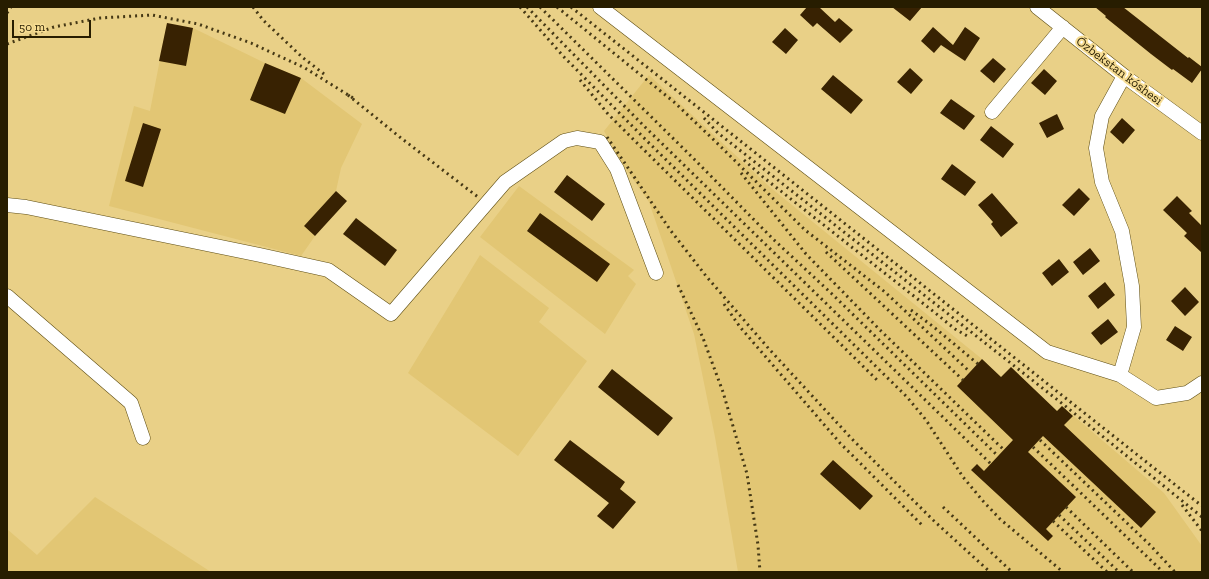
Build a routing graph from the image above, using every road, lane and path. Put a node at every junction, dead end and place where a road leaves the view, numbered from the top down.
1 (600, 7) edge
2 (1037, 7) edge
3 (1063, 28) junction
4 (1124, 76) junction
5 (992, 112) dead end
6 (1202, 133) edge
7 (7, 205) edge
8 (656, 273) dead end
9 (7, 296) edge
10 (1120, 375) junction
11 (1202, 383) edge
12 (143, 438) dead end

1 - 10 street
2 - 3 street, Ózbekstan kóshesi
3 - 4 street, Ózbekstan kóshesi
3 - 5 street
4 - 6 street, Ózbekstan kóshesi
4 - 10 street
7 - 8 street
9 - 12 street
10 - 11 street

